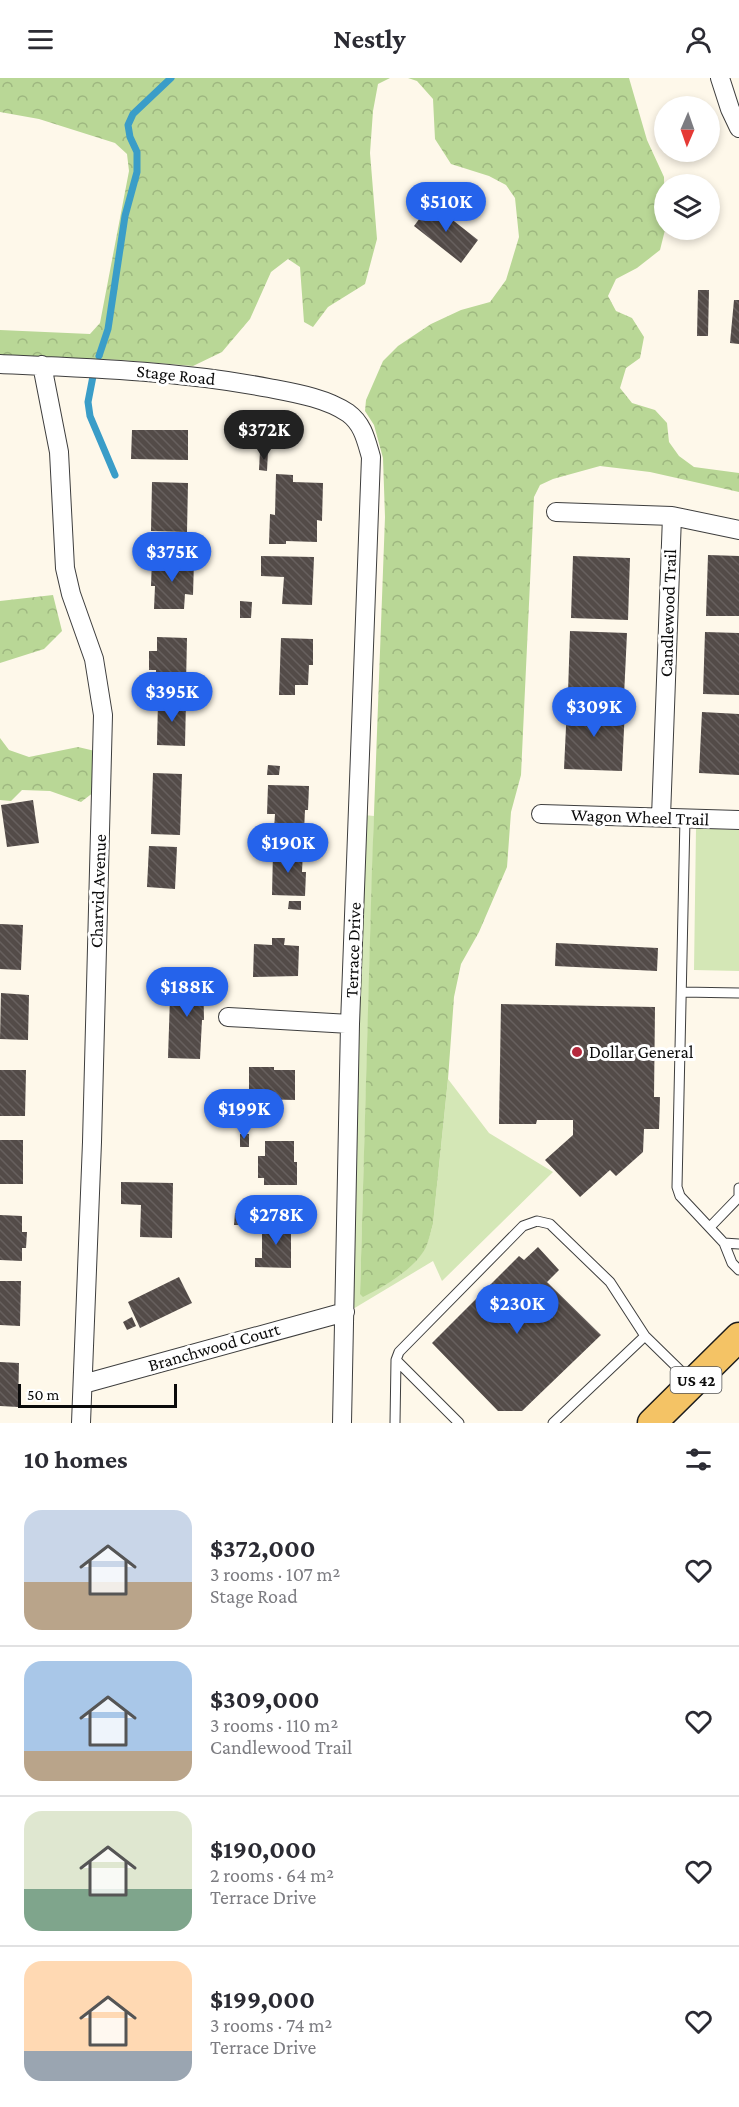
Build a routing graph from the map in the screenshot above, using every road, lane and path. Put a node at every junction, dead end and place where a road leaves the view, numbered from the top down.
1 (720, 78) edge
2 (739, 128) edge
3 (0, 364) edge
4 (42, 365) junction
5 (347, 413) joint
6 (556, 512) dead end
7 (672, 516) junction
8 (739, 530) edge
9 (541, 814) dead end
10 (661, 818) junction
11 (685, 818) junction
12 (739, 820) edge
13 (682, 992) junction
14 (739, 993) edge
15 (228, 1017) dead end
16 (350, 1024) junction
17 (739, 1188) edge
18 (710, 1227) junction
19 (724, 1243) junction
20 (739, 1244) edge
21 (739, 1270) edge
22 (345, 1312) junction
23 (645, 1336) junction
24 (739, 1338) edge
25 (396, 1360) junction
26 (693, 1383) junction
27 (83, 1384) junction
28 (81, 1423) edge
29 (342, 1423) edge
30 (395, 1423) edge
31 (459, 1423) edge
32 (553, 1423) edge
33 (652, 1423) edge

1 - 2 street
3 - 4 street, Stage Road
4 - 5 street, Stage Road
4 - 27 street, Charvid Avenue
5 - 16 street, Terrace Drive
6 - 7 street
7 - 8 street
7 - 10 street, Candlewood Trail
9 - 10 street, Wagon Wheel Trail
10 - 11 street, Wagon Wheel Trail
11 - 12 street, Wagon Wheel Trail
11 - 13 lane
13 - 14 lane
13 - 18 lane
15 - 16 street
16 - 22 street, Terrace Drive
17 - 18 lane
18 - 19 lane
19 - 20 lane
19 - 21 lane
22 - 27 street, Branchwood Court
22 - 29 street, Terrace Drive
23 - 25 lane
23 - 26 lane
23 - 32 lane
24 - 26 main road, US 42
25 - 30 lane
25 - 31 lane
26 - 33 main road, US 42
27 - 28 street, Charvid Avenue

